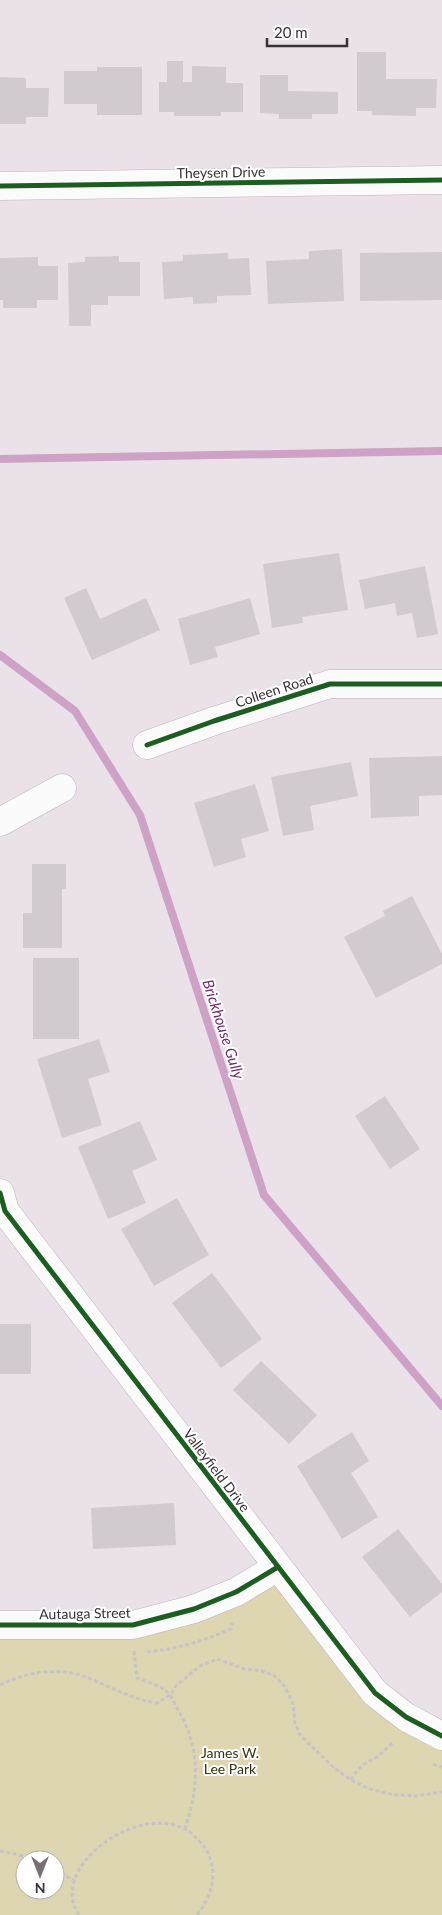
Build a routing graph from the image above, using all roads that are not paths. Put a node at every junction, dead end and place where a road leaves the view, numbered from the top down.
1 (442, 180) edge
2 (0, 186) edge
3 (442, 684) edge
4 (147, 745) dead end
5 (62, 788) dead end
6 (0, 822) edge
7 (2, 1206) edge
8 (278, 1567) junction
9 (0, 1625) edge
10 (442, 1736) edge

1 - 2 street, Theysen Drive
3 - 4 street, Colleen Road
5 - 6 street
7 - 8 street, Valleyfield Drive
8 - 9 street, Autauga Street
8 - 10 street, Valleyfield Drive

